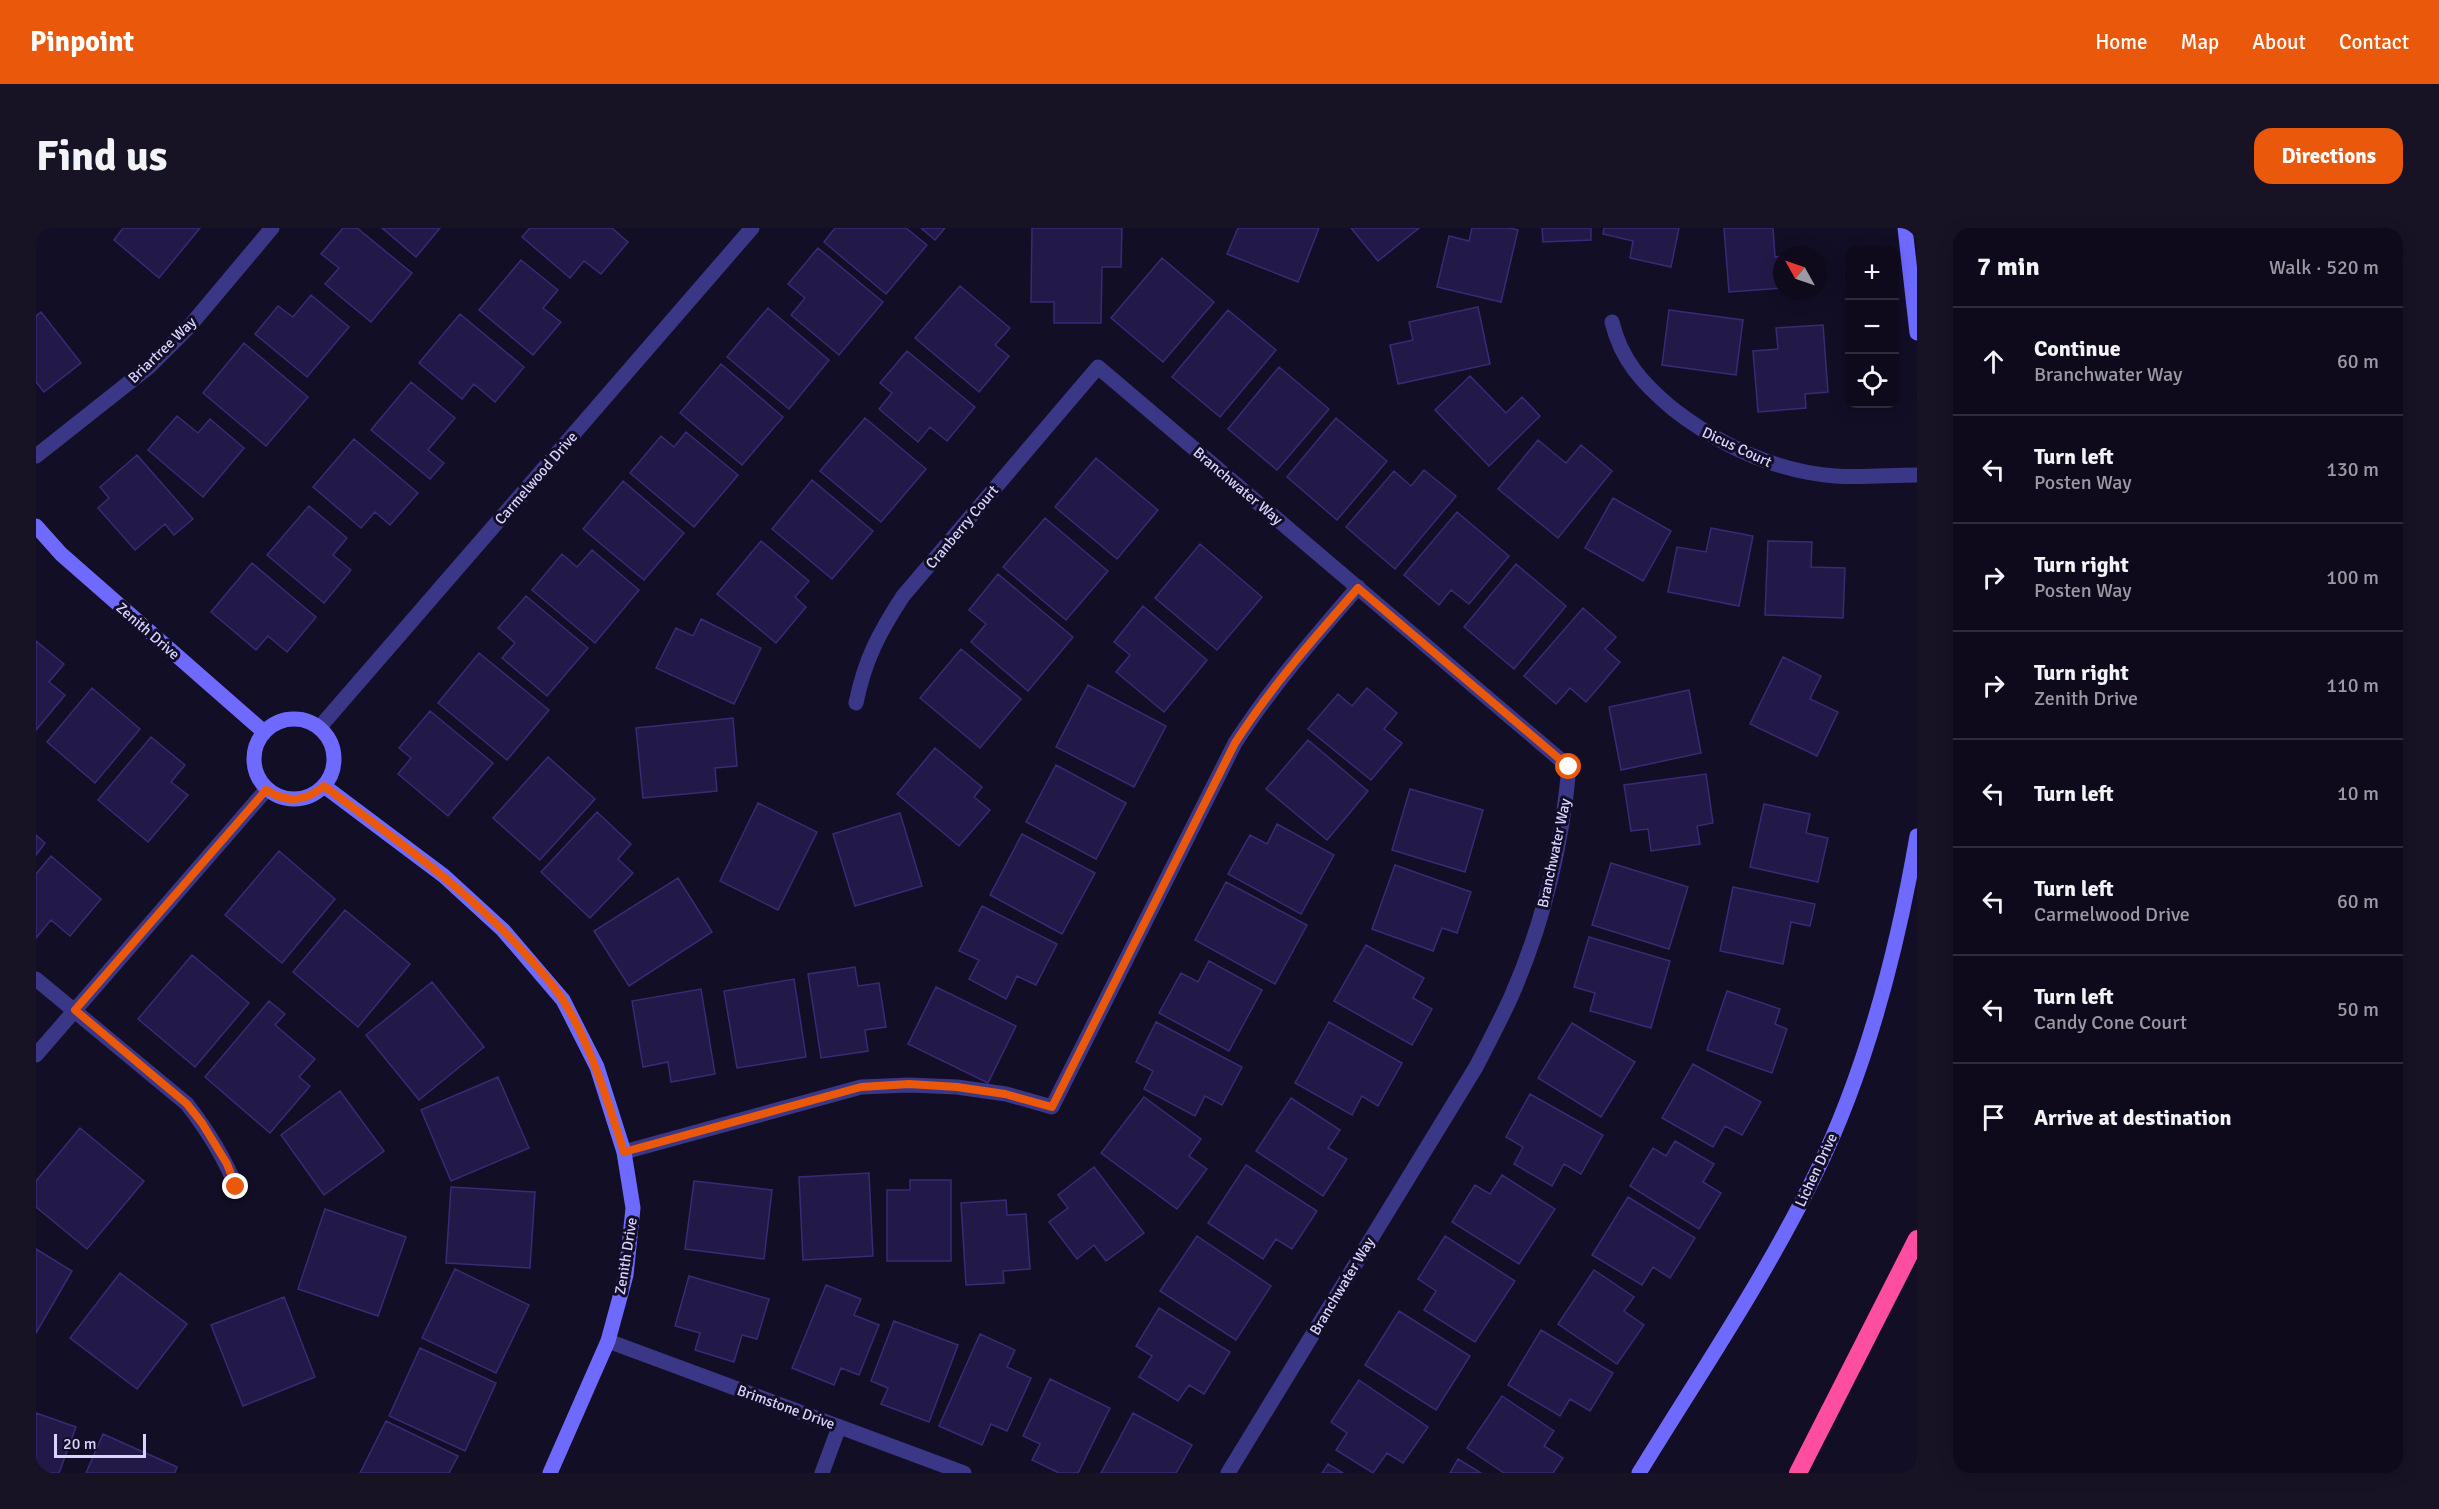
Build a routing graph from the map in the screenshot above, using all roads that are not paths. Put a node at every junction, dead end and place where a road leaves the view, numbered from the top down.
1 (272, 228) edge
2 (752, 228) edge
3 (1905, 228) edge
4 (1612, 322) dead end
5 (1917, 333) edge
6 (1098, 367) joint
7 (36, 456) edge
8 (1917, 475) edge
9 (36, 526) edge
10 (1358, 588) junction
11 (856, 703) dead end
12 (319, 728) junction
13 (264, 732) junction
14 (324, 786) junction
15 (266, 790) junction
16 (1917, 836) edge
17 (36, 979) edge
18 (75, 1010) junction
19 (36, 1056) edge
20 (624, 1152) junction
21 (236, 1187) dead end
22 (1917, 1239) edge
23 (608, 1341) junction
24 (839, 1427) junction
25 (550, 1473) edge
26 (822, 1473) edge
27 (964, 1473) edge
28 (1228, 1473) edge
29 (1639, 1473) edge
30 (1798, 1473) edge

1 - 7 street, Briartree Way
2 - 12 street, Carmelwood Drive
3 - 5 street
4 - 8 street, Dicus Court
6 - 10 street, Branchwater Way
6 - 11 street, Cranberry Court
9 - 13 street, Zenith Drive
10 - 20 street
10 - 28 street, Branchwater Way
12 - 13 street
12 - 14 street
13 - 15 street
14 - 15 street
14 - 20 street, Zenith Drive
15 - 18 street
16 - 29 street, Lichen Drive
17 - 18 street
18 - 19 street
18 - 21 street
20 - 23 street, Zenith Drive
22 - 30 highway
23 - 24 street, Brimstone Drive
23 - 25 street, Zenith Drive
24 - 26 street
24 - 27 street, Brimstone Drive

